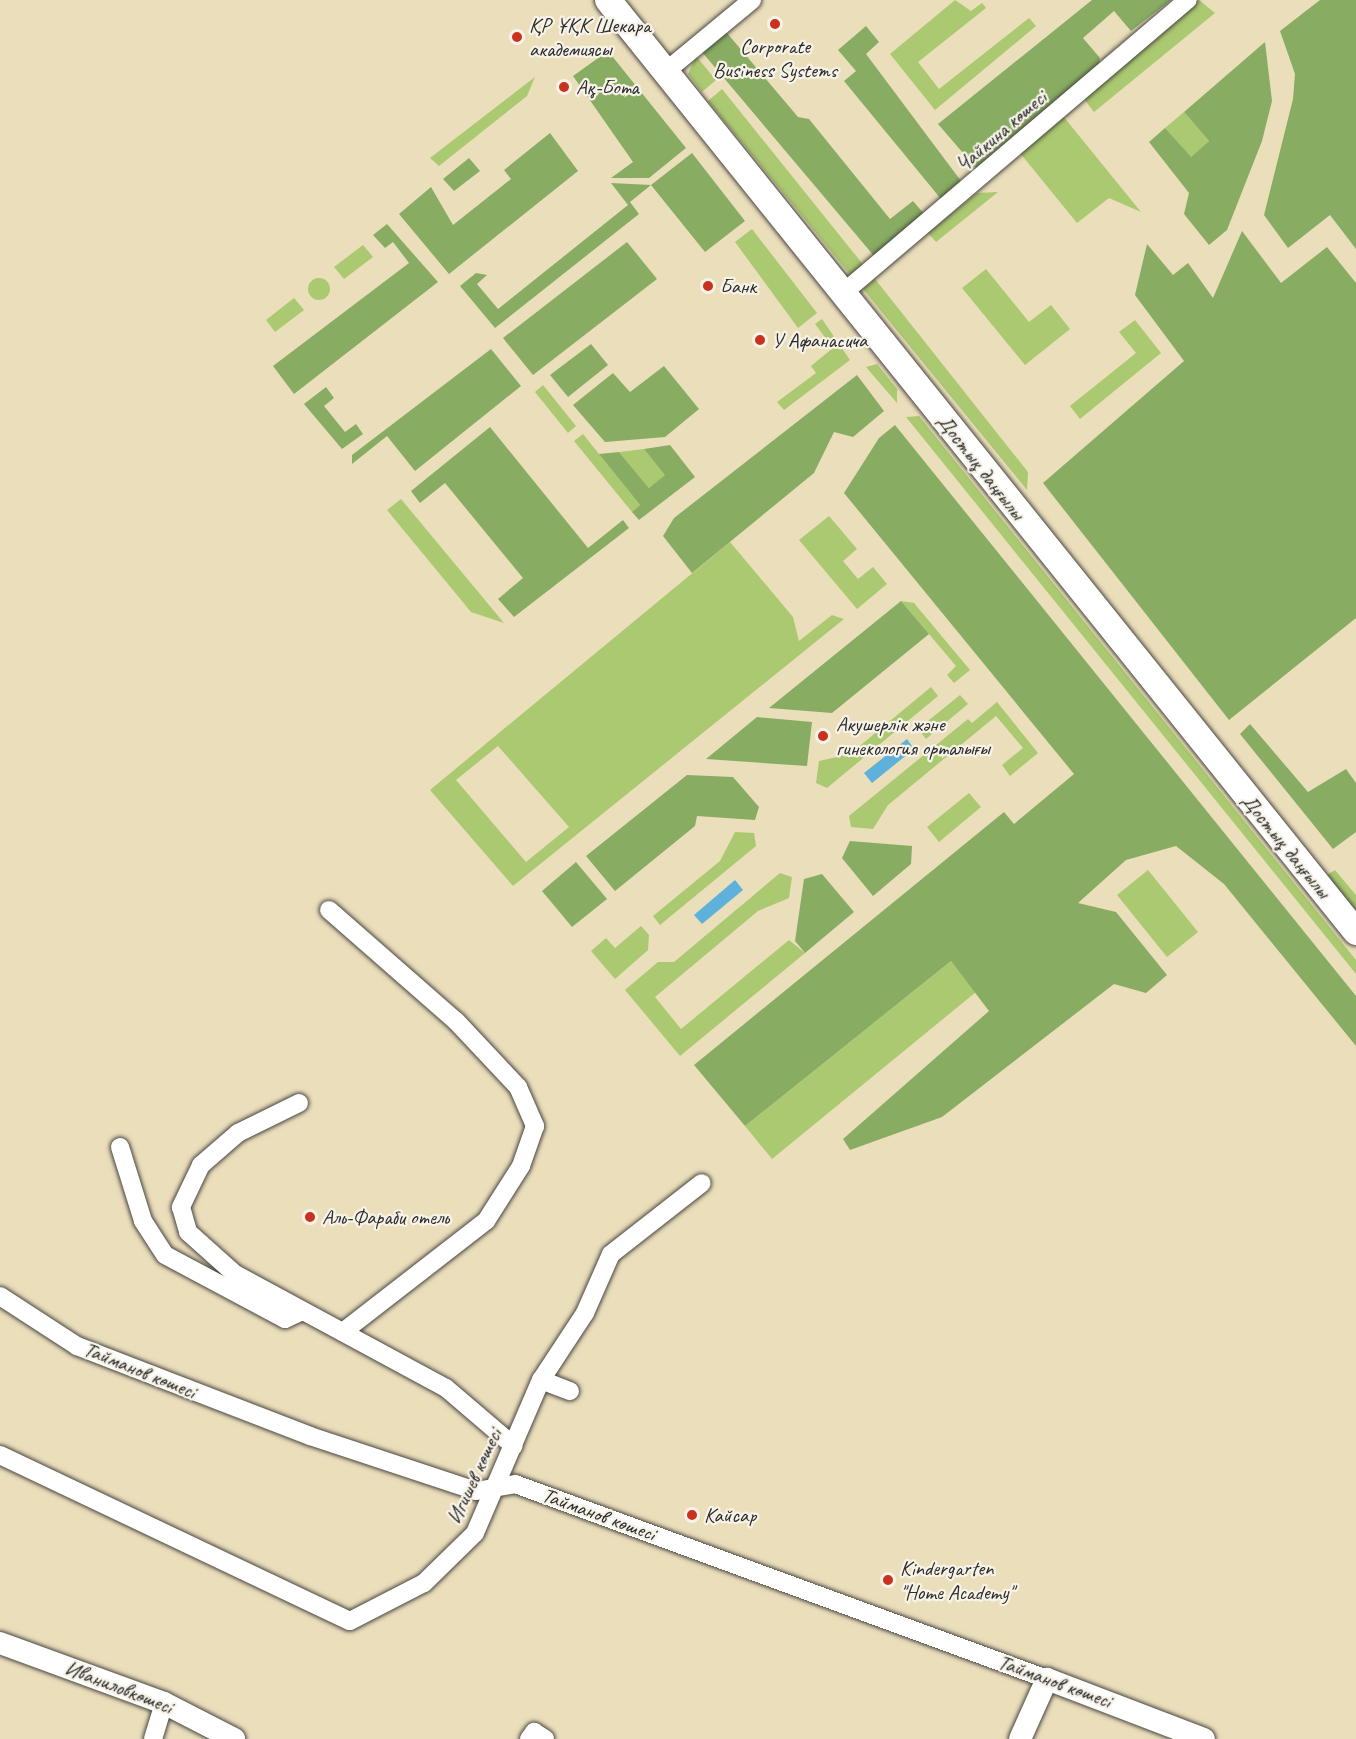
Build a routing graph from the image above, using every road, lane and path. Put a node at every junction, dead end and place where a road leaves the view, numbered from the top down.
1 (608, 0) edge
2 (752, 0) edge
3 (1188, 0) edge
4 (665, 72) junction
5 (842, 294) junction
6 (329, 910) dead end
7 (1356, 932) edge
8 (299, 1103) dead end
9 (120, 1147) dead end
10 (702, 1183) dead end
11 (0, 1296) edge
12 (300, 1312) junction
13 (343, 1332) junction
14 (541, 1380) junction
15 (570, 1391) dead end
16 (514, 1446) junction
17 (0, 1455) edge
18 (495, 1489) junction
19 (0, 1643) edge
20 (1047, 1679) junction
21 (164, 1703) junction
22 (153, 1739) edge
23 (234, 1739) edge
24 (529, 1739) edge
25 (545, 1739) edge
26 (1020, 1739) edge
27 (1204, 1739) edge

1 - 4 main road, Достық даңғылы
2 - 4 street
3 - 5 street, Чайкина көшесі
4 - 5 main road, Достық даңғылы
5 - 7 main road, Достық даңғылы
6 - 13 street
8 - 12 street
9 - 12 street
10 - 14 street, Игишев көшесі
11 - 18 street, Тайманов көшесі
12 - 13 street
13 - 16 street
14 - 15 street
14 - 16 street, Игишев көшесі
16 - 18 street, Игишев көшесі
17 - 18 street, Игишев көшесі
18 - 20 street, Тайманов көшесі
19 - 21 street, Иваниловкөшесі
20 - 26 street
20 - 27 street, Тайманов көшесі
21 - 22 street
21 - 23 street, Иваниловкөшесі
24 - 25 street

